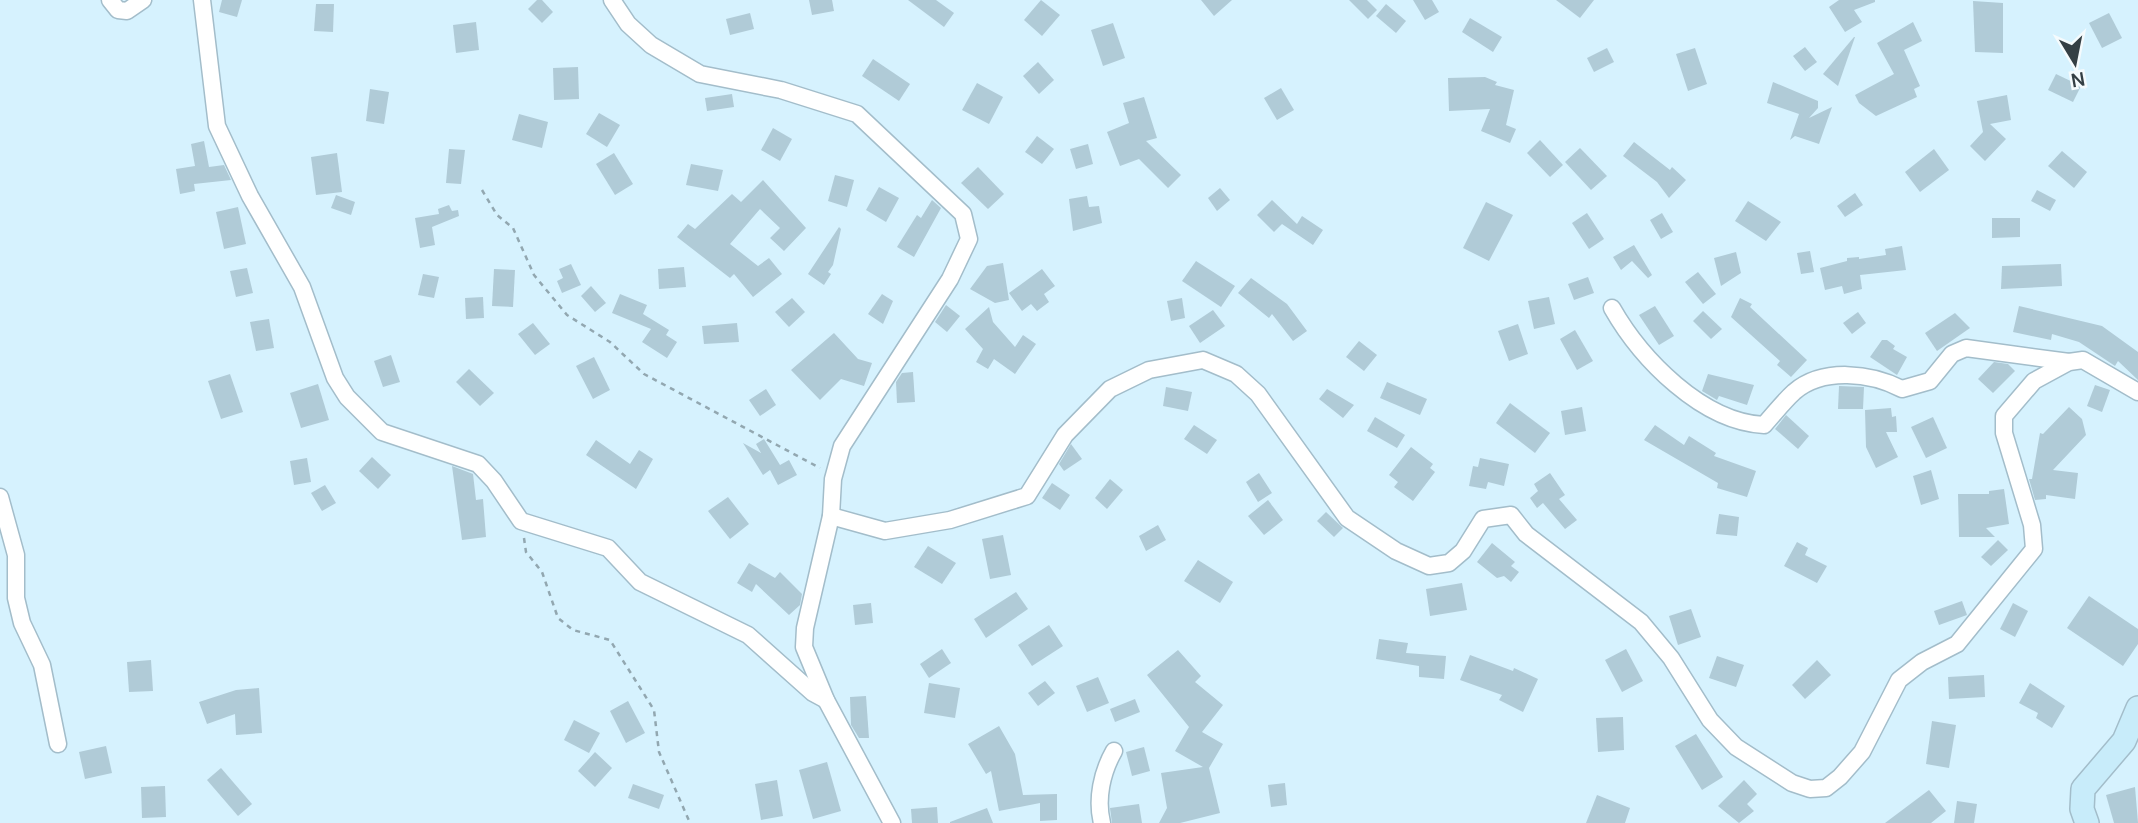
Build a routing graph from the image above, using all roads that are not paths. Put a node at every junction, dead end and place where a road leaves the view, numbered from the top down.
1 (110, 0) edge
2 (143, 0) edge
3 (202, 0) edge
4 (612, 0) edge
5 (1612, 308) dead end
6 (2069, 362) junction
7 (2138, 392) edge
8 (0, 497) edge
9 (831, 516) junction
10 (826, 700) junction
11 (2138, 708) edge
12 (58, 744) dead end
13 (1114, 751) dead end
14 (892, 823) edge
15 (1102, 823) edge
16 (2087, 823) edge

1 - 2 street
3 - 10 street
4 - 9 street
5 - 6 street
6 - 7 street
6 - 9 street
8 - 12 street
9 - 10 street
10 - 14 street
11 - 16 street
13 - 15 street

